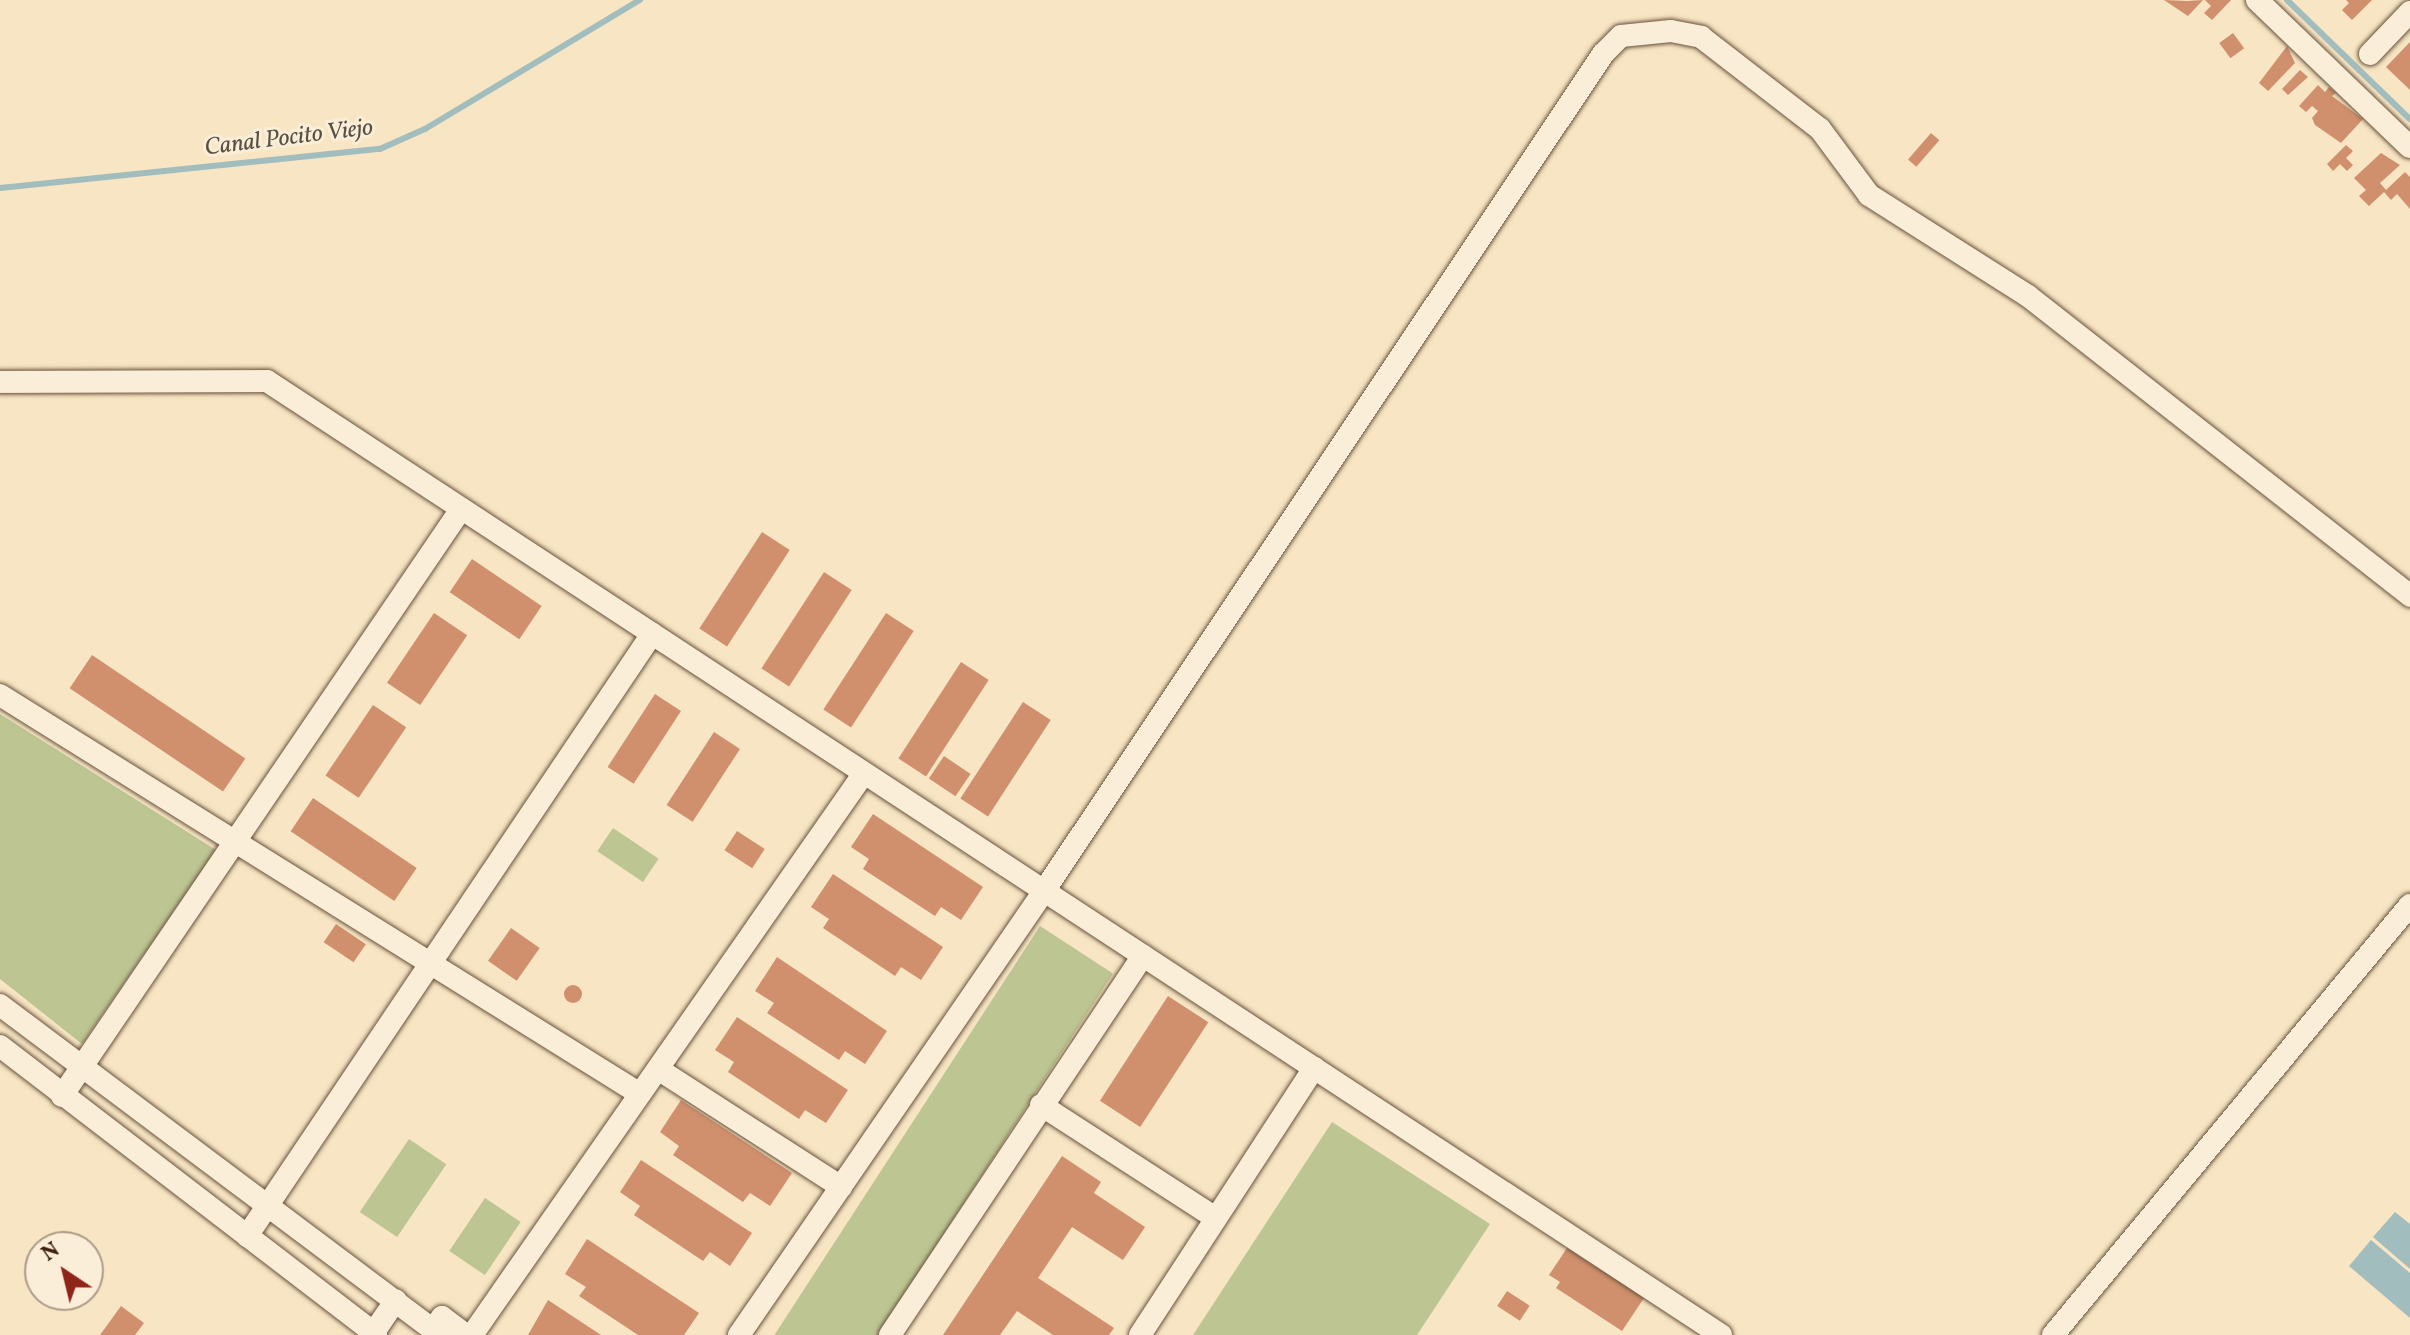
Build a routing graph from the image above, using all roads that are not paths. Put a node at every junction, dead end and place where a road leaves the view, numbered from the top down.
1 (2257, 0) edge
2 (2410, 12) edge
3 (2370, 54) dead end
4 (2410, 147) edge
5 (0, 382) edge
6 (461, 509) junction
7 (2410, 596) edge
8 (652, 634) junction
9 (0, 695) edge
10 (864, 773) junction
11 (235, 842) junction
12 (1044, 891) junction
13 (2410, 905) edge
14 (1143, 956) junction
15 (431, 963) junction
16 (0, 1005) edge
17 (0, 1046) edge
18 (83, 1066) junction
19 (1314, 1068) junction
20 (658, 1069) junction
21 (640, 1094) junction
22 (62, 1096) junction
23 (1041, 1105) junction
24 (841, 1187) junction
25 (268, 1204) junction
26 (1216, 1218) junction
27 (247, 1236) junction
28 (396, 1300) junction
29 (436, 1332) edge
30 (374, 1334) edge
31 (466, 1335) edge
32 (472, 1335) edge
33 (739, 1335) edge
34 (890, 1335) edge
35 (1140, 1335) edge
36 (1721, 1335) edge
37 (2053, 1335) edge

1 - 4 street
2 - 3 street
5 - 6 street
6 - 8 street
6 - 11 street
7 - 12 street
8 - 10 street
8 - 15 street
9 - 11 street
10 - 12 street
10 - 20 street
11 - 15 street
11 - 18 street
12 - 14 street
12 - 24 street
13 - 37 street
14 - 19 street
14 - 23 street
15 - 21 street
15 - 25 street
16 - 18 street
17 - 22 street
18 - 22 street
18 - 25 street
19 - 26 street
19 - 36 street
20 - 21 street
20 - 24 street
21 - 32 street
22 - 27 street
23 - 26 street
23 - 34 street
24 - 33 street
25 - 27 street
25 - 28 street
26 - 35 street
27 - 30 street
28 - 29 street
28 - 30 street
29 - 31 street

